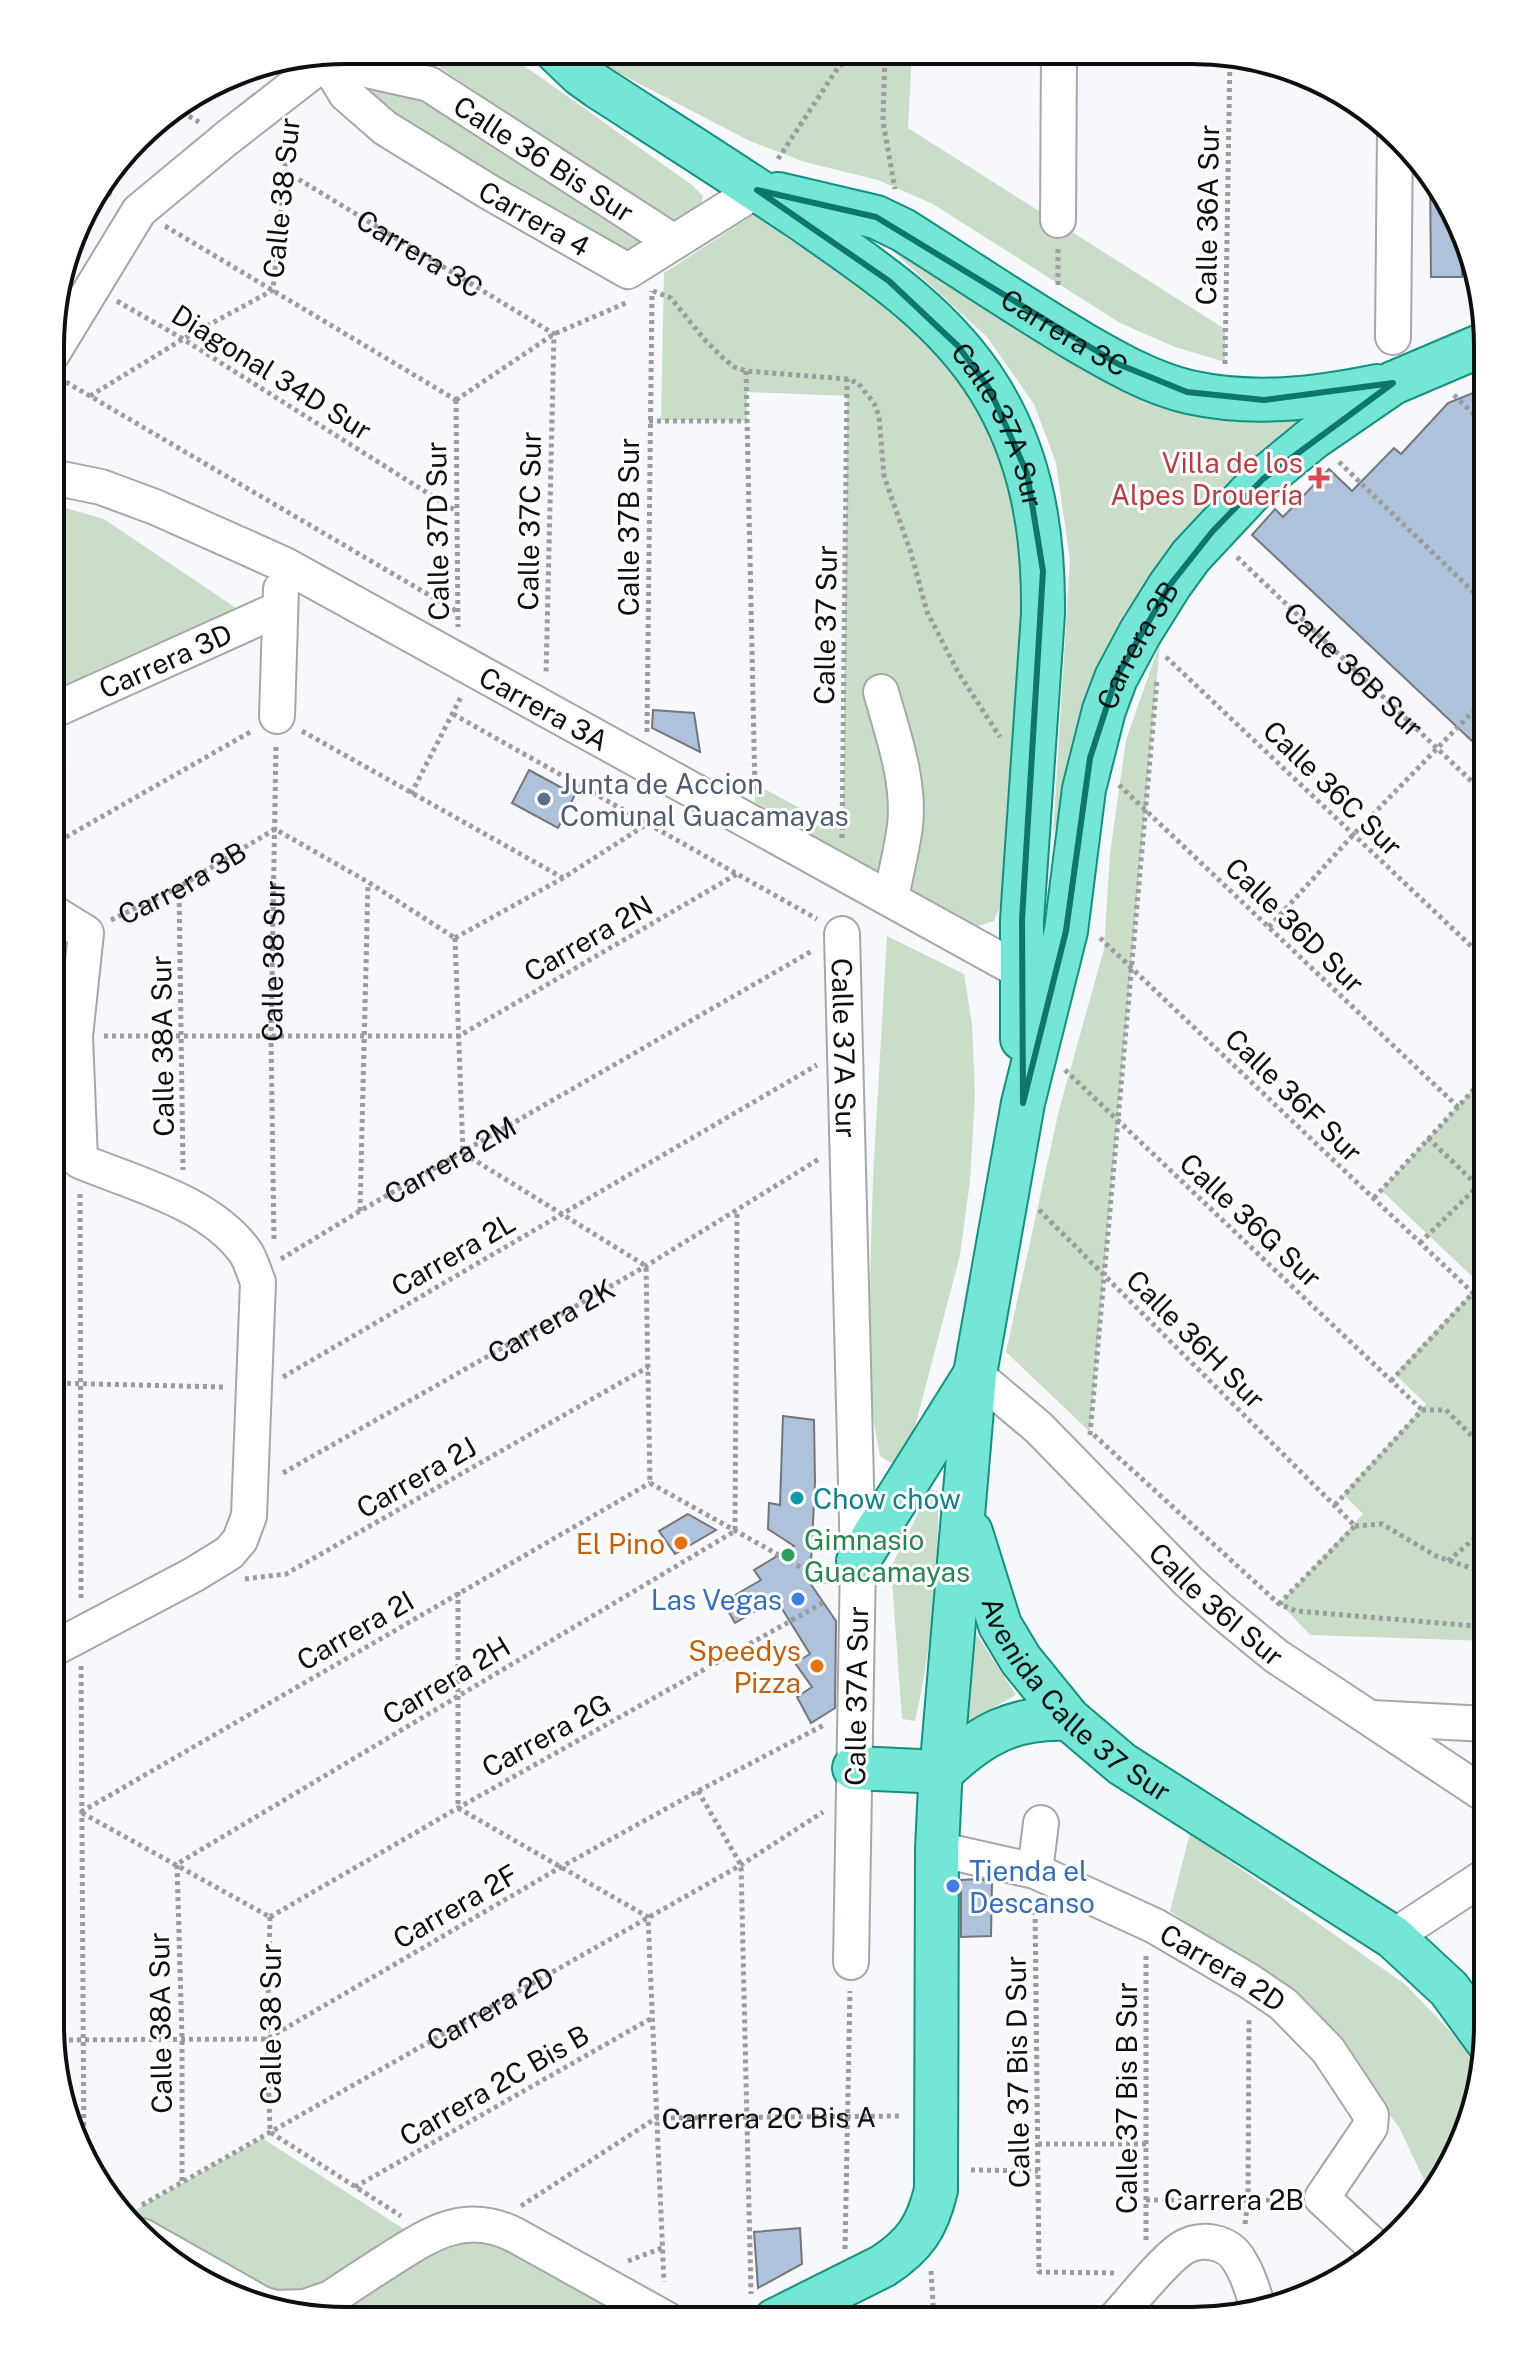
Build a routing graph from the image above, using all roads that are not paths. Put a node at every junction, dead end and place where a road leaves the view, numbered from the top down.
1 (1059, 64) edge
2 (327, 65) edge
3 (394, 65) edge
4 (570, 65) edge
5 (314, 66) edge
6 (1395, 151) edge
7 (765, 179) junction
8 (1058, 220) road end
9 (674, 242) junction
10 (1393, 337) dead end
11 (1474, 349) edge
12 (64, 356) edge
13 (1393, 383) junction
14 (64, 479) edge
15 (283, 564) junction
16 (279, 609) junction
17 (881, 692) dead end
18 (64, 706) edge
19 (277, 716) road end
20 (891, 899) junction
21 (64, 919) edge
22 (842, 934) road end
23 (1022, 972) junction
24 (1023, 1103) junction
25 (975, 1374) junction
26 (965, 1512) junction
27 (853, 1585) junction
28 (64, 1643) edge
29 (1369, 1718) junction
30 (1069, 1719) junction
31 (1473, 1723) edge
32 (942, 1772) junction
33 (854, 1780) junction
34 (1473, 1787) edge
35 (1041, 1823) dead end
36 (937, 1849) junction
37 (1035, 1871) junction
38 (1473, 1884) edge
39 (1393, 1937) junction
40 (851, 1962) road end
41 (1473, 2020) edge
42 (165, 2241) edge
43 (1371, 2243) edge
44 (211, 2273) edge
45 (1255, 2300) edge
46 (312, 2305) edge
47 (645, 2307) edge
48 (782, 2307) edge
49 (1124, 2307) edge

1 - 8 street
2 - 9 street, Carrera 4
3 - 9 street, Calle 36 Bis Sur
4 - 7 main road, Calle 37A Sur
5 - 12 street
6 - 10 street
7 - 9 street
7 - 13 main road, Carrera 3C
7 - 23 main road, Calle 37A Sur
11 - 13 main road, Carrera 3B
13 - 24 main road, Carrera 3B
14 - 15 street, Carrera 3A
15 - 16 street
15 - 20 street, Carrera 3A
16 - 18 street, Carrera 3D
16 - 19 street
17 - 20 street
20 - 23 street, Carrera 3A
21 - 28 street
22 - 27 street, Calle 37A Sur
23 - 24 main road, Calle 37A Sur
24 - 25 main road, Avenida Calle 37 Sur
25 - 26 main road, Avenida Calle 37 Sur
25 - 27 main road
25 - 29 street, Calle 36I Sur
26 - 30 main road, Avenida Calle 37 Sur
26 - 32 main road
27 - 33 street, Calle 37A Sur
29 - 31 street
29 - 34 street, Calle 36I Sur
30 - 32 main road
30 - 39 main road, Avenida Calle 37 Sur
32 - 33 main road
32 - 36 main road
33 - 40 street, Calle 37A Sur
35 - 37 street
36 - 37 street, Carrera 2D
36 - 48 main road
37 - 43 street, Carrera 2D
38 - 39 street
39 - 41 main road, Avenida Calle 37 Sur
42 - 44 street
45 - 49 street, Carrera 2B
46 - 47 street

